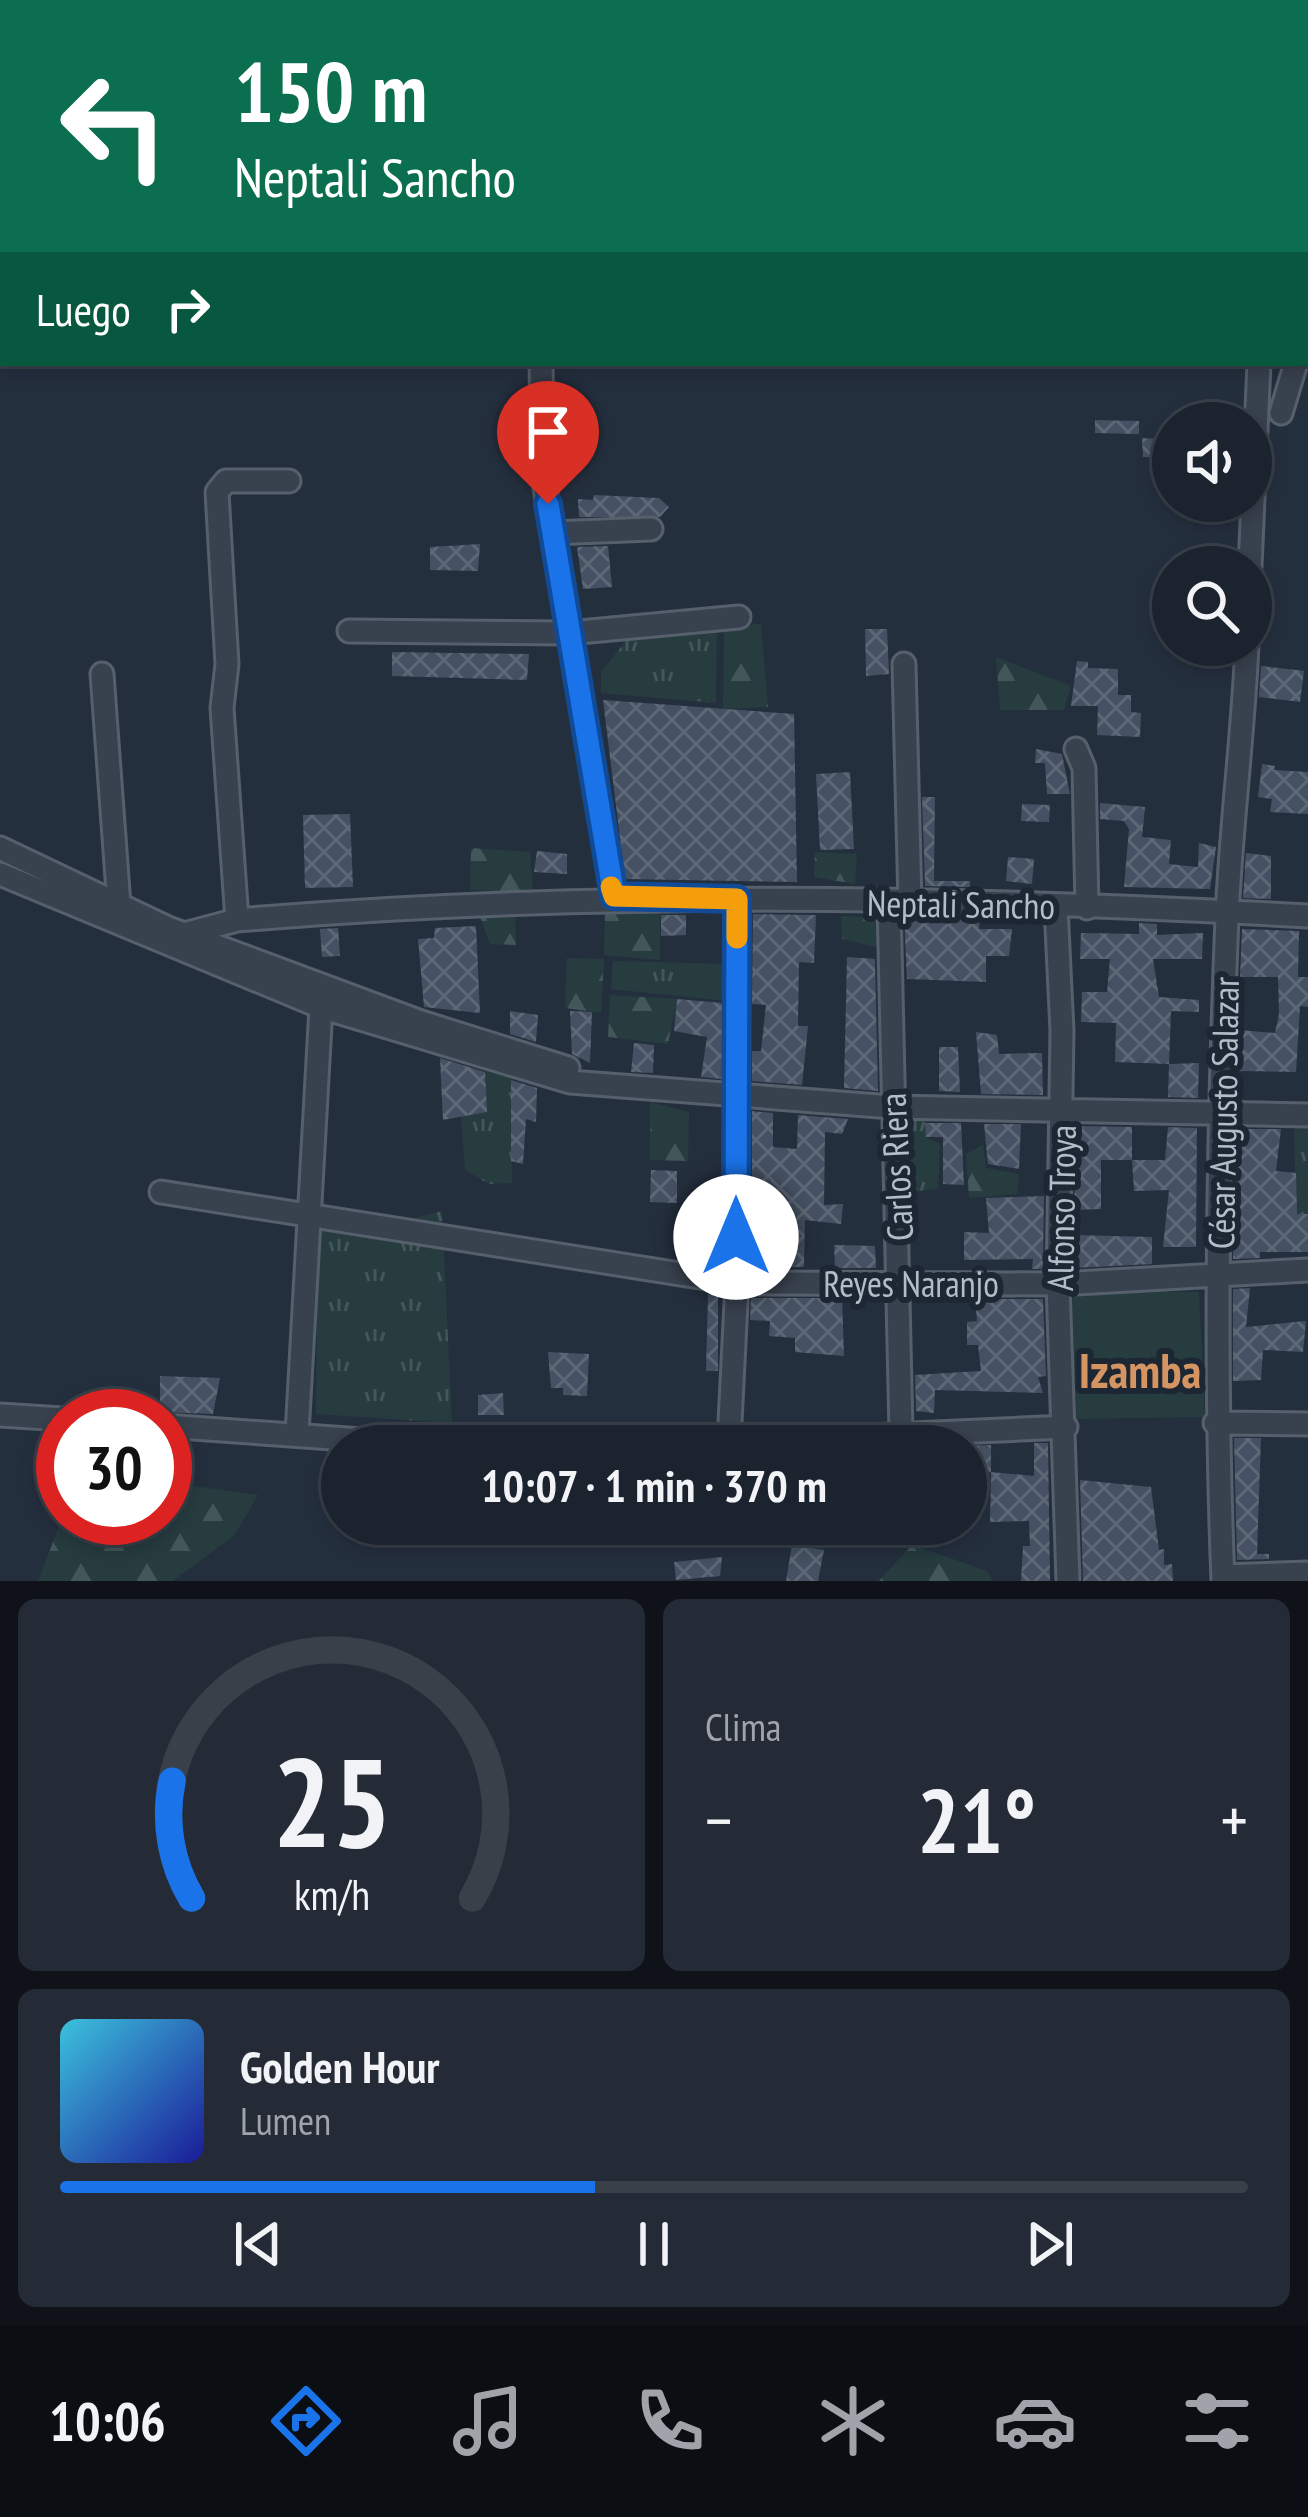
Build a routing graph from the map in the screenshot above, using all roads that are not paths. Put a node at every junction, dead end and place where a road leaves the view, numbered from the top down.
1 (541, 366) edge
2 (1259, 366) edge
3 (1295, 366) edge
4 (1281, 413) dead end
5 (290, 482) dead end
6 (651, 530) dead end
7 (552, 533) junction
8 (1251, 546) edge
9 (740, 617) dead end
10 (349, 631) dead end
11 (568, 633) junction
12 (904, 664) dead end
13 (1245, 666) edge
14 (103, 674) dead end
15 (1076, 748) dead end
16 (0, 848) edge
17 (0, 874) edge
18 (614, 896) junction
19 (737, 899) junction
20 (900, 903) junction
21 (118, 905) junction
22 (1056, 907) junction
23 (1087, 908) junction
24 (1227, 911) junction
25 (1308, 916) edge
26 (237, 920) junction
27 (187, 933) junction
28 (321, 1007) junction
29 (626, 1087) junction
30 (736, 1098) junction
31 (892, 1107) junction
32 (1062, 1109) junction
33 (1221, 1112) junction
34 (1308, 1115) edge
35 (161, 1192) dead end
36 (309, 1213) junction
37 (1308, 1270) edge
38 (1220, 1274) junction
39 (901, 1281) junction
40 (737, 1283) junction
41 (1058, 1284) junction
42 (0, 1415) edge
43 (36, 1417) edge
44 (1216, 1424) junction
45 (1308, 1424) edge
46 (730, 1425) edge
47 (901, 1425) edge
48 (1066, 1426) junction
49 (192, 1428) edge
50 (987, 1428) edge
51 (298, 1434) junction
52 (321, 1436) edge
53 (1308, 1574) edge
54 (1223, 1578) edge
55 (1068, 1581) edge

1 - 7 street
2 - 8 street
3 - 4 street
5 - 26 street
6 - 7 street
7 - 11 street
9 - 11 street
10 - 11 street
11 - 18 street
12 - 20 street, Carlos Riera
13 - 24 street, César Augusto Salazar
14 - 21 street
15 - 23 street
16 - 21 street
17 - 28 street
18 - 19 street, Neptali Sancho
18 - 26 street, Neptali Sancho
19 - 20 street, Neptali Sancho
19 - 30 street
20 - 22 street, Neptali Sancho
20 - 31 street, Carlos Riera
21 - 27 street
22 - 23 street, Neptali Sancho
22 - 32 street, Alfonso Troya
23 - 24 street, Neptali Sancho
24 - 25 street, Neptali Sancho
24 - 33 street, César Augusto Salazar
26 - 27 street, Neptali Sancho
27 - 29 street
28 - 29 street
28 - 36 street
29 - 30 street
30 - 31 street
30 - 40 street
31 - 32 street
31 - 39 street, Carlos Riera
32 - 33 street
32 - 41 street, Alfonso Troya
33 - 34 street
33 - 38 street, César Augusto Salazar
35 - 36 street, Reyes Naranjo
36 - 40 street, Reyes Naranjo
36 - 51 street
37 - 38 street, Reyes Naranjo
38 - 41 street, Reyes Naranjo
38 - 44 street, César Augusto Salazar
39 - 40 street, Reyes Naranjo
39 - 41 street, Reyes Naranjo
39 - 47 street, Carlos Riera
40 - 46 street
41 - 48 street, Alfonso Troya
42 - 43 street
44 - 45 street
44 - 54 street, César Augusto Salazar
48 - 50 street
48 - 55 street, Alfonso Troya
49 - 51 street
51 - 52 street
53 - 54 street

